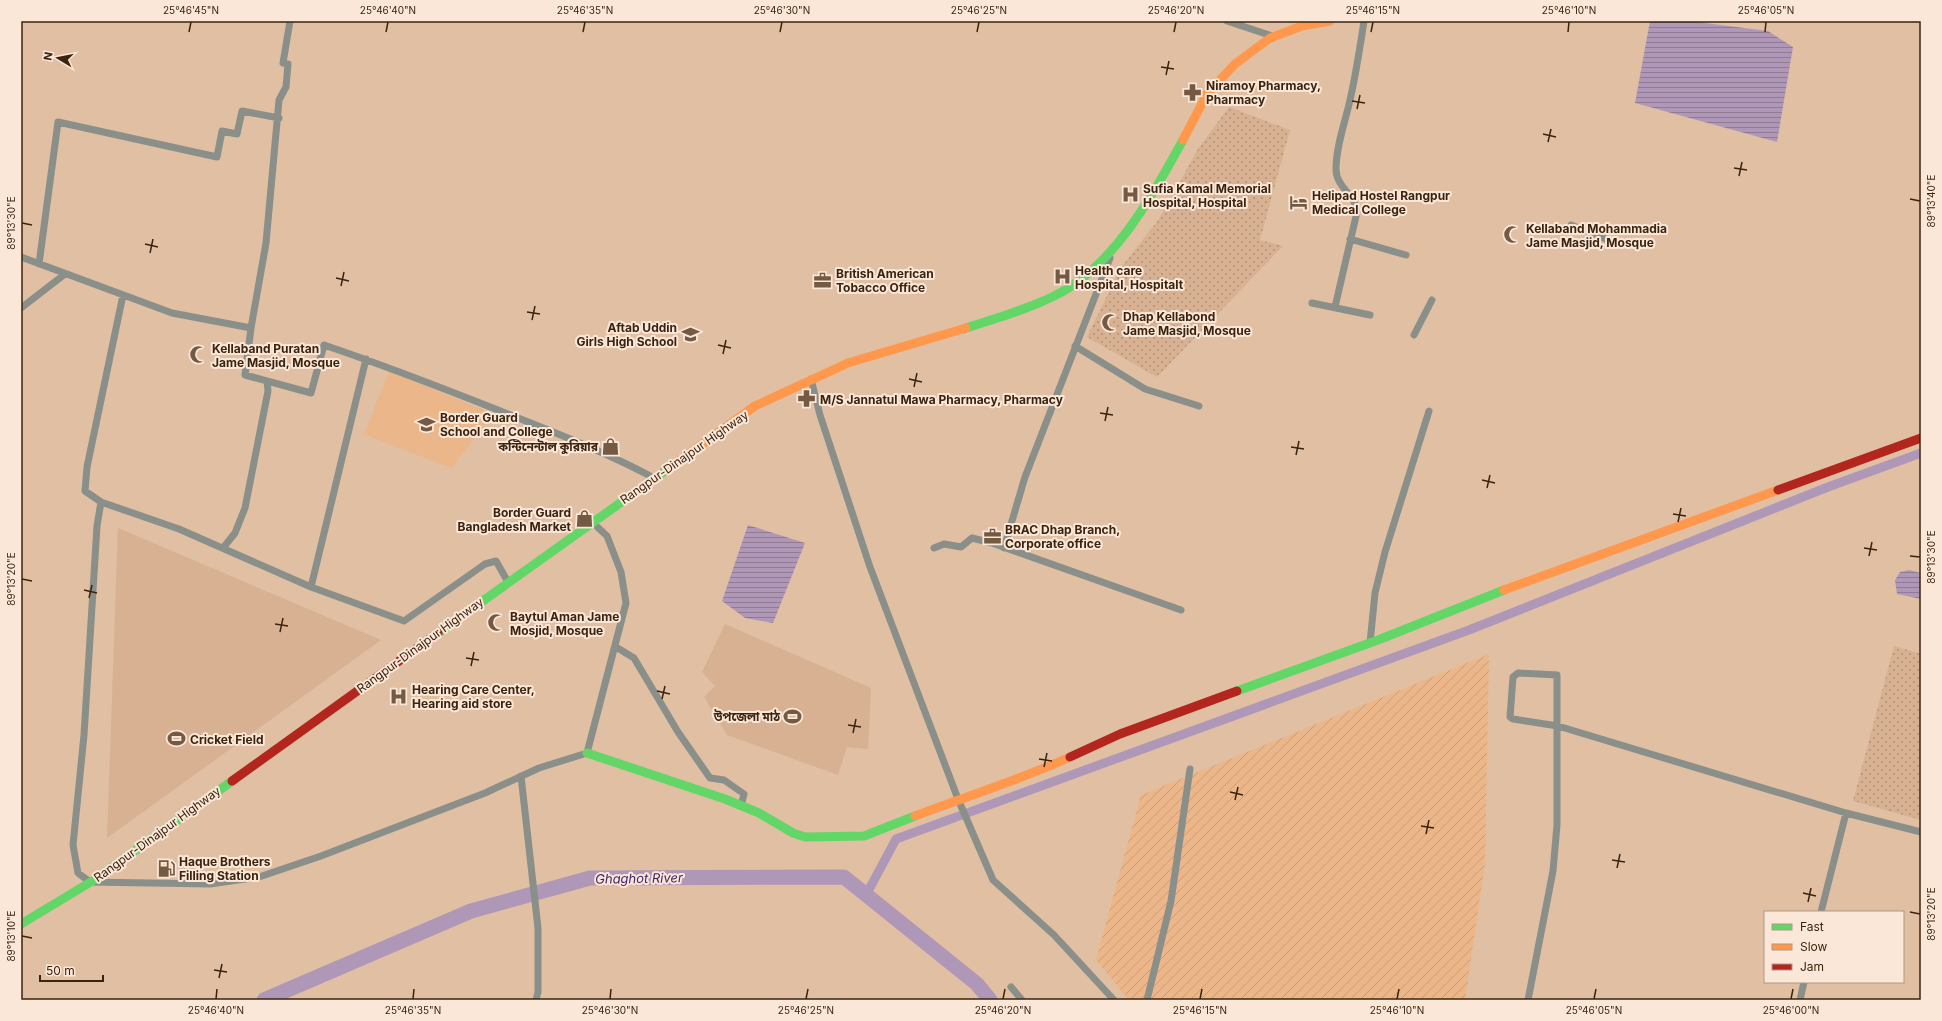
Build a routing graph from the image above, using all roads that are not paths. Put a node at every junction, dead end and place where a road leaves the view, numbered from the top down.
1 (290, 21) edge
2 (1226, 21) edge
3 (1251, 21) edge
4 (1330, 21) edge
5 (1364, 21) edge
6 (1254, 30) junction
7 (1274, 37) junction
8 (279, 118) junction
9 (1571, 225) dead end
10 (1350, 239) junction
11 (1608, 240) dead end
12 (1113, 250) junction
13 (1406, 255) dead end
14 (21, 257) edge
15 (39, 264) junction
16 (65, 274) junction
17 (122, 295) junction
18 (1432, 300) dead end
19 (1312, 303) dead end
20 (1335, 307) junction
21 (21, 308) edge
22 (1370, 315) dead end
23 (252, 328) junction
24 (1414, 335) dead end
25 (1075, 346) junction
26 (366, 359) junction
27 (811, 379) junction
28 (267, 381) junction
29 (1199, 406) dead end
30 (1429, 411) dead end
31 (1921, 438) edge
32 (654, 478) junction
33 (101, 502) junction
34 (592, 522) junction
35 (223, 548) junction
36 (934, 548) dead end
37 (1004, 548) junction
38 (508, 582) junction
39 (311, 587) junction
40 (1181, 610) dead end
41 (1370, 643) junction
42 (616, 647) junction
43 (1558, 726) junction
44 (586, 753) junction
45 (1190, 769) dead end
46 (522, 776) junction
47 (959, 801) junction
48 (741, 806) junction
49 (1846, 813) junction
50 (1921, 832) edge
51 (90, 882) junction
52 (1821, 911) edge
53 (21, 924) edge
54 (1804, 983) edge
55 (1011, 987) dead end
56 (536, 1000) edge
57 (1022, 1000) edge
58 (1114, 1000) edge
59 (1147, 1000) edge
60 (1528, 1000) edge
61 (1800, 1000) edge

1 - 8 street
2 - 6 street
3 - 6 street
4 - 7 main road, Rangpur-Dinajpur Highway
5 - 10 street
6 - 7 street
7 - 12 main road, Rangpur-Dinajpur Highway
8 - 15 street
8 - 23 street
9 - 11 street
10 - 13 street
10 - 20 street
12 - 25 street
12 - 27 main road, Rangpur-Dinajpur Highway
14 - 15 street
15 - 16 street
16 - 17 street
16 - 21 street
17 - 23 street
17 - 33 street
18 - 24 street
19 - 20 street
20 - 22 street
23 - 28 street
25 - 29 street
25 - 37 street
26 - 28 street
26 - 32 street
26 - 39 street
27 - 32 main road, Rangpur-Dinajpur Highway
27 - 47 street
28 - 35 street
30 - 41 street
31 - 41 main road
32 - 34 main road, Rangpur-Dinajpur Highway
33 - 35 street
33 - 51 street
34 - 38 main road, Rangpur-Dinajpur Highway
34 - 42 street
35 - 39 street
36 - 37 street
37 - 40 street
38 - 39 street
38 - 51 main road, Rangpur-Dinajpur Highway
41 - 47 main road
42 - 44 street
42 - 48 street
43 - 43 street
43 - 49 street
43 - 60 street
44 - 46 street
44 - 48 main road
45 - 59 street
46 - 51 street
46 - 56 street
47 - 48 main road
47 - 58 street
49 - 50 street
49 - 52 street
51 - 53 main road, Rangpur-Dinajpur Highway
54 - 61 street
55 - 57 street

